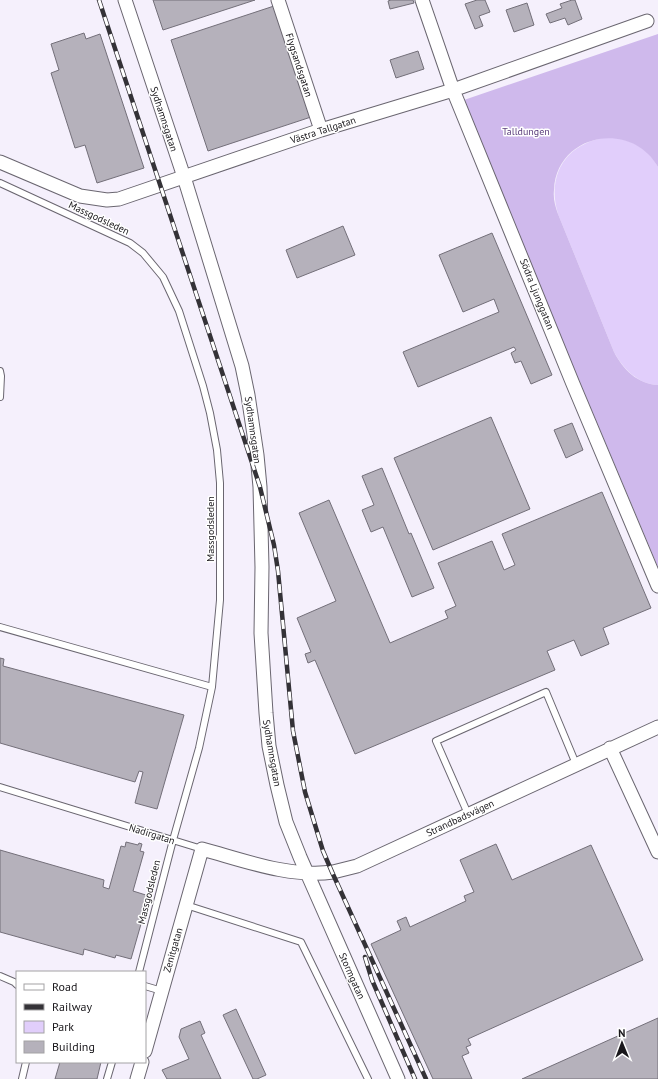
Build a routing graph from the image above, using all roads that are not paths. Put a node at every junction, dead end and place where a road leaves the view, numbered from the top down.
1 (125, 0) edge
2 (278, 0) edge
3 (422, 0) edge
4 (647, 21) dead end
5 (453, 90) junction
6 (321, 130) junction
7 (0, 162) edge
8 (184, 177) junction
9 (0, 183) edge
10 (0, 372) edge
11 (0, 397) edge
12 (658, 586) edge
13 (0, 627) edge
14 (212, 687) junction
15 (658, 727) edge
16 (610, 748) junction
17 (576, 764) junction
18 (0, 788) edge
19 (468, 814) junction
20 (173, 840) junction
21 (202, 849) junction
22 (658, 852) edge
23 (306, 872) junction
24 (186, 905) junction
25 (139, 971) edge
26 (0, 976) edge
27 (16, 984) edge
28 (146, 986) edge
29 (162, 991) junction
30 (146, 1047) edge
31 (26, 1063) edge
32 (112, 1063) edge
33 (142, 1063) edge
34 (22, 1079) edge
35 (107, 1079) edge
36 (137, 1079) edge
37 (368, 1079) edge
38 (398, 1079) edge

1 - 8 street, Sydhamnsgatan
2 - 6 street, Flygsandsgatan
3 - 5 street, Södra Ljunggatan
4 - 5 street, Västra Tallgatan
5 - 6 street, Västra Tallgatan
5 - 12 street, Södra Ljunggatan
6 - 8 street, Västra Tallgatan
7 - 8 street, Västra Tallgatan
8 - 23 street, Sydhamnsgatan
9 - 14 lane, Massgodsleden
10 - 11 lane
13 - 14 lane
14 - 20 lane, Massgodsleden
15 - 16 street, Strandbadsvägen
16 - 17 street, Strandbadsvägen
16 - 22 street
17 - 19 street, Strandbadsvägen
17 - 19 lane
18 - 20 lane, Nadirgatan
19 - 23 street, Strandbadsvägen
20 - 21 lane, Nadirgatan
20 - 25 lane, Massgodsleden
21 - 23 street, Nadirgatan
21 - 24 street, Zenitgatan
23 - 38 street, Stormgatan
24 - 29 street, Zenitgatan
24 - 37 lane
26 - 27 lane
28 - 29 lane
29 - 30 street, Zenitgatan
31 - 34 lane
32 - 35 lane
33 - 36 street

